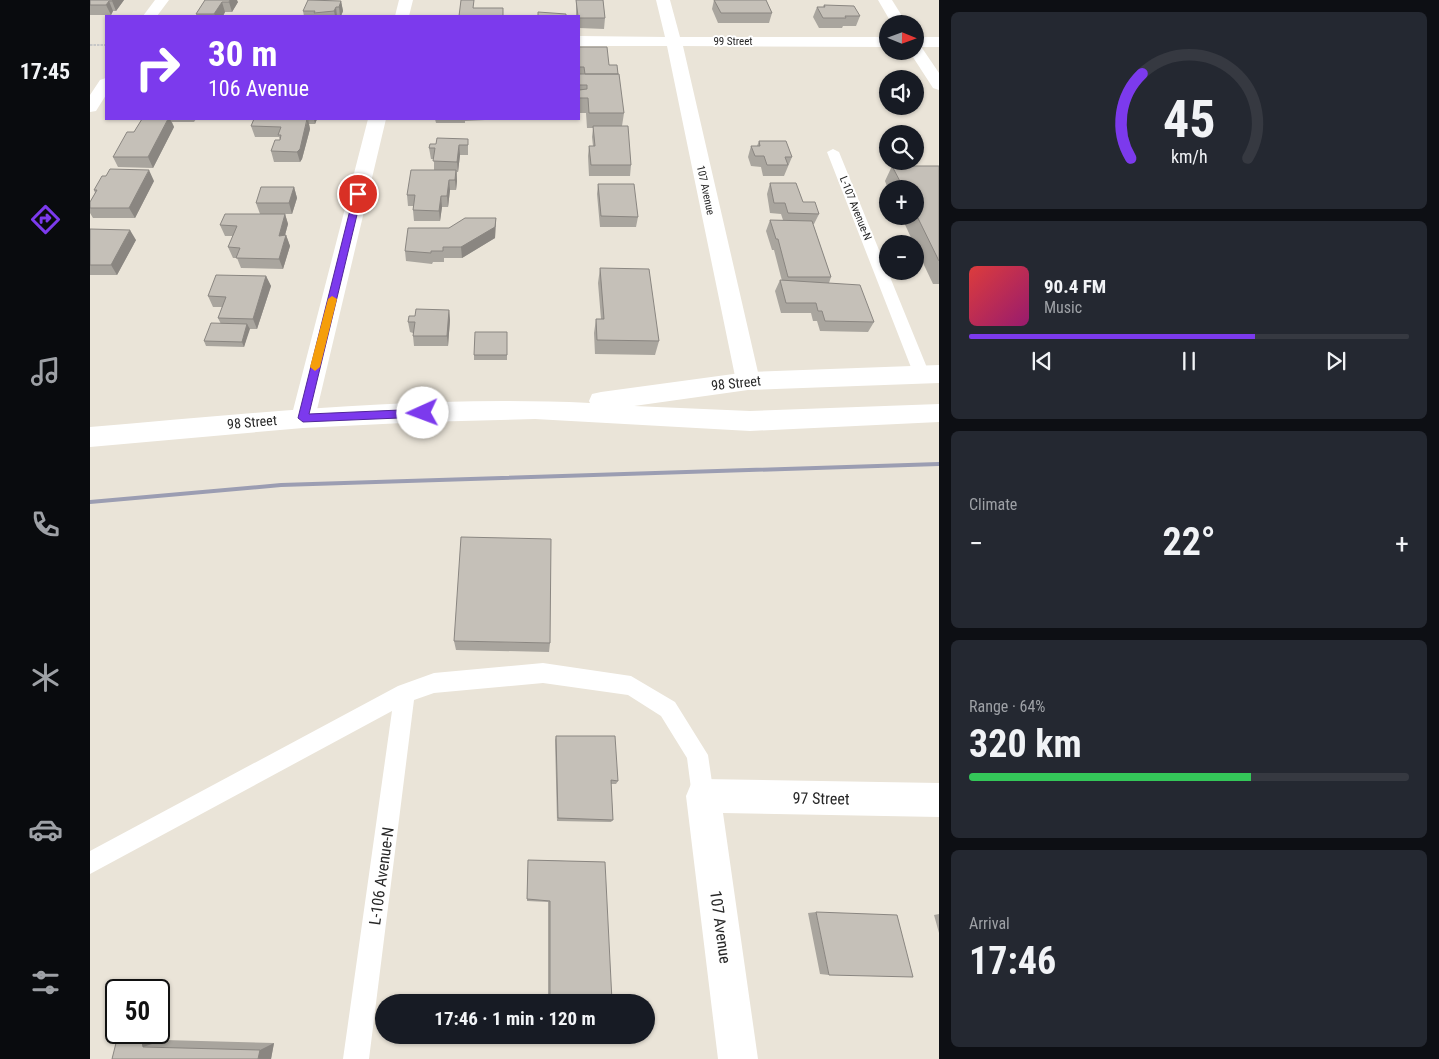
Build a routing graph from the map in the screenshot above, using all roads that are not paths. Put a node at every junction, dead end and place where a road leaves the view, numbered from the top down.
1 (162, 0) edge
2 (406, 0) edge
3 (663, 0) edge
4 (885, 0) edge
5 (151, 15) edge
6 (402, 15) edge
7 (894, 15) edge
8 (580, 41) edge
9 (674, 41) junction
10 (879, 42) edge
11 (924, 42) edge
12 (939, 42) edge
13 (923, 60) edge
14 (105, 85) edge
15 (939, 85) edge
16 (90, 108) edge
17 (377, 120) edge
18 (833, 152) dead end
19 (931, 374) edge
20 (748, 381) junction
21 (535, 410) junction
22 (939, 413) edge
23 (303, 418) junction
24 (90, 437) edge
25 (405, 693) junction
26 (703, 796) junction
27 (939, 800) edge
28 (90, 863) edge
29 (356, 1059) edge
30 (738, 1059) edge

1 - 5 street
2 - 6 street
3 - 9 street, 107 Avenue
4 - 7 street
8 - 9 street, 99 Street
9 - 10 street, 99 Street
9 - 20 street, 107 Avenue
11 - 12 street
13 - 15 street
14 - 16 street
17 - 23 street
18 - 19 lane, L-107 Avenue-N
19 - 20 street, 98 Street
20 - 21 street, 98 Street
21 - 22 street, 98 Street
21 - 23 street, 98 Street
23 - 24 street, 98 Street
25 - 26 lane
25 - 28 lane
25 - 29 lane, L-106 Avenue-N
26 - 27 street, 97 Street
26 - 30 street, 107 Avenue

